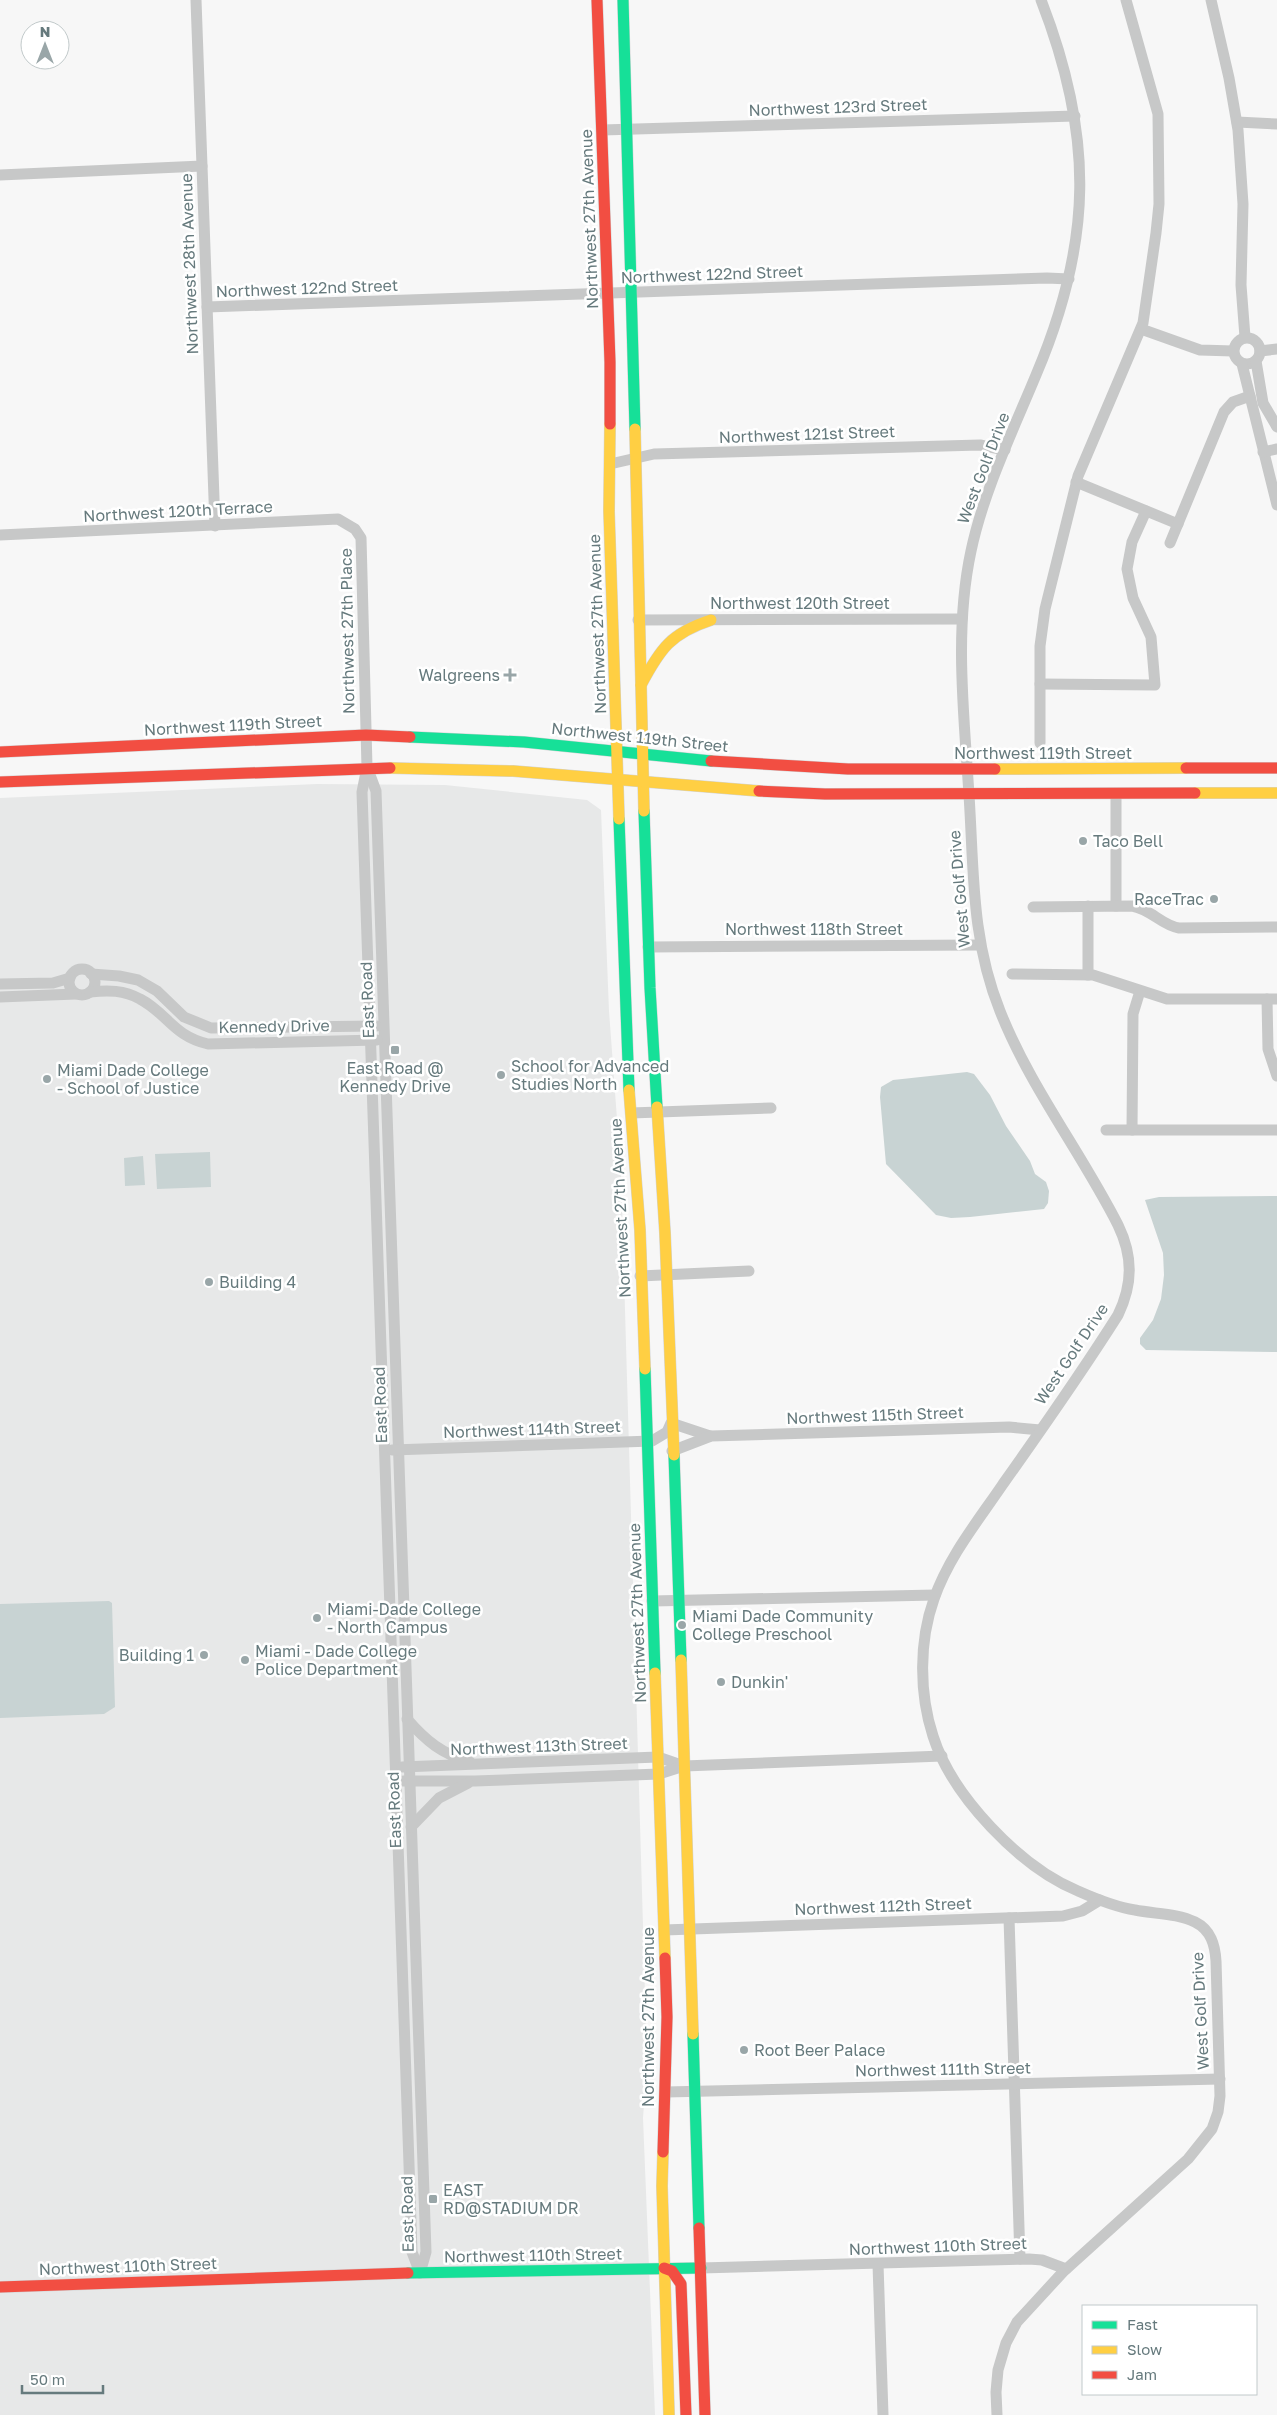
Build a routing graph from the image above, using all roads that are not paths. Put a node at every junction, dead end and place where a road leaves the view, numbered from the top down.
1 (196, 0) edge
2 (597, 0) edge
3 (623, 0) edge
4 (1041, 0) edge
5 (1126, 0) edge
6 (1211, 0) edge
7 (1075, 116) junction
8 (1237, 122) junction
9 (1277, 124) edge
10 (602, 130) junction
11 (627, 130) junction
12 (202, 166) junction
13 (0, 175) edge
14 (1068, 279) junction
15 (607, 294) junction
16 (633, 294) junction
17 (207, 307) junction
18 (1141, 329) junction
19 (1245, 338) junction
20 (1277, 349) edge
21 (1233, 351) junction
22 (1258, 356) junction
23 (1242, 364) junction
24 (1250, 396) junction
25 (1275, 425) edge
26 (1277, 438) edge
27 (1277, 449) edge
28 (1005, 450) junction
29 (1263, 452) junction
30 (635, 459) junction
31 (610, 464) junction
32 (1076, 482) junction
33 (1277, 505) edge
34 (1146, 511) junction
35 (1178, 524) junction
36 (215, 526) junction
37 (355, 529) joint
38 (0, 535) edge
39 (1170, 543) dead end
40 (962, 619) junction
41 (638, 620) junction
42 (711, 620) junction
43 (1040, 684) junction
44 (640, 686) junction
45 (366, 735) junction
46 (1040, 743) dead end
47 (0, 752) edge
48 (617, 752) junction
49 (643, 754) junction
50 (367, 767) junction
51 (1277, 768) edge
52 (967, 770) junction
53 (618, 780) junction
54 (0, 782) edge
55 (643, 782) junction
56 (1277, 793) edge
57 (969, 794) junction
58 (1116, 794) junction
59 (1088, 906) junction
60 (1116, 906) junction
61 (1033, 907) dead end
62 (1277, 927) edge
63 (979, 945) junction
64 (648, 947) junction
65 (91, 974) junction
66 (1012, 974) dead end
67 (1088, 975) junction
68 (70, 978) junction
69 (0, 984) edge
70 (1140, 991) junction
71 (90, 992) junction
72 (76, 994) junction
73 (0, 997) edge
74 (1272, 999) edge
75 (384, 1025) junction
76 (371, 1026) junction
77 (384, 1039) junction
78 (371, 1040) junction
79 (1275, 1057) edge
80 (1277, 1076) edge
81 (771, 1108) dead end
82 (657, 1112) junction
83 (631, 1113) junction
84 (1106, 1130) dead end
85 (1132, 1130) junction
86 (1277, 1130) edge
87 (749, 1271) dead end
88 (667, 1275) junction
89 (640, 1276) junction
90 (671, 1423) junction
91 (1040, 1430) junction
92 (711, 1436) junction
93 (646, 1442) junction
94 (385, 1450) junction
95 (398, 1450) junction
96 (672, 1452) junction
97 (935, 1595) junction
98 (678, 1600) junction
99 (652, 1601) junction
100 (407, 1718) junction
101 (942, 1756) junction
102 (658, 1757) junction
103 (474, 1763) junction
104 (684, 1766) junction
105 (395, 1767) junction
106 (409, 1767) junction
107 (659, 1774) junction
108 (410, 1780) junction
109 (396, 1781) junction
110 (475, 1781) junction
111 (411, 1827) junction
112 (1100, 1900) junction
113 (1008, 1918) junction
114 (689, 1929) junction
115 (664, 1930) junction
116 (1220, 2079) junction
117 (1013, 2084) junction
118 (666, 2092) junction
119 (694, 2092) junction
120 (1020, 2259) junction
121 (878, 2264) junction
122 (664, 2268) junction
123 (700, 2268) junction
124 (1066, 2269) junction
125 (420, 2273) junction
126 (0, 2287) edge
127 (669, 2415) edge
128 (686, 2415) edge
129 (705, 2415) edge
130 (883, 2415) edge
131 (997, 2415) edge

1 - 12 street, Northwest 28th Avenue
2 - 10 main road, Northwest 27th Avenue
3 - 11 main road
4 - 7 street, West Golf Drive
5 - 18 street
6 - 8 street
7 - 11 street, Northwest 123rd Street
7 - 14 street, West Golf Drive
8 - 9 street
8 - 19 street
10 - 11 street, Northwest 123rd Street
10 - 15 main road, Northwest 27th Avenue
11 - 16 main road
12 - 13 street
12 - 17 street, Northwest 28th Avenue
14 - 16 street, Northwest 122nd Street
14 - 28 street, West Golf Drive
15 - 16 street, Northwest 122nd Street
15 - 17 street, Northwest 122nd Street
15 - 31 main road, Northwest 27th Avenue
16 - 30 main road
17 - 36 street, Northwest 28th Avenue
18 - 21 street
18 - 32 street
19 - 21 street
19 - 22 street
20 - 22 street
21 - 23 street
22 - 23 street
22 - 25 street
23 - 24 street
24 - 29 street
24 - 35 street
25 - 26 street
27 - 29 street
28 - 30 street, Northwest 121st Street
28 - 40 street, West Golf Drive
29 - 33 street
30 - 31 street, Northwest 121st Street
30 - 41 main road
31 - 48 main road, Northwest 27th Avenue
32 - 34 street
32 - 43 street
34 - 35 street
34 - 43 street
35 - 39 street
36 - 37 street, Northwest 120th Terrace
36 - 38 street, Northwest 120th Terrace
37 - 45 street, Northwest 27th Place
40 - 42 street, Northwest 120th Street
40 - 52 street, West Golf Drive
41 - 42 street, Northwest 120th Street
41 - 44 main road
42 - 44 main road
43 - 46 street
44 - 49 main road
45 - 47 main road, Northwest 119th Street
45 - 48 main road, Northwest 119th Street
45 - 50 street, East Road
48 - 49 main road, Northwest 119th Street
48 - 53 main road, Northwest 27th Avenue
49 - 52 main road, Northwest 119th Street
49 - 55 main road
50 - 53 main road
50 - 54 main road
50 - 75 street, East Road
50 - 76 street, East Road
51 - 52 main road, Northwest 119th Street
52 - 57 street, West Golf Drive
53 - 55 main road
53 - 83 main road, Northwest 27th Avenue
55 - 57 main road
55 - 64 main road
56 - 58 main road
57 - 58 main road
57 - 63 street, West Golf Drive
58 - 60 street
59 - 60 street
59 - 61 street
59 - 67 street
60 - 62 street
63 - 64 street, Northwest 118th Street
63 - 91 street, West Golf Drive
64 - 82 main road
65 - 68 street, Kennedy Drive
65 - 71 street
65 - 76 street, Kennedy Drive
66 - 67 street
67 - 70 street
68 - 69 street, Kennedy Drive
68 - 72 street
70 - 74 street
70 - 85 street
71 - 72 street, Kennedy Drive
71 - 78 street, Kennedy Drive
72 - 73 street, Kennedy Drive
74 - 79 street
75 - 76 street, Kennedy Drive
75 - 77 street, East Road
76 - 78 street, East Road
77 - 78 street, Kennedy Drive
77 - 95 street, East Road
78 - 94 street, East Road
79 - 80 street
81 - 82 street
82 - 83 street
82 - 88 main road
83 - 89 main road, Northwest 27th Avenue
84 - 85 street
85 - 86 street
87 - 88 street
88 - 89 street
88 - 90 main road
89 - 93 main road, Northwest 27th Avenue
90 - 92 street, Northwest 115th Street
90 - 93 street, Northwest 114th Street
90 - 96 main road
91 - 92 street, Northwest 115th Street
91 - 97 street, West Golf Drive
92 - 96 street, Northwest 115th Street
93 - 95 street, Northwest 114th Street
93 - 99 main road, Northwest 27th Avenue
94 - 95 street, Northwest 114th Street
94 - 105 street, East Road
95 - 100 street, East Road
96 - 98 main road
97 - 98 street
97 - 101 street, West Golf Drive
98 - 99 street
98 - 104 main road
99 - 102 main road, Northwest 27th Avenue
100 - 103 street
100 - 106 street, East Road
101 - 104 street, Northwest 113th Street
101 - 112 street, West Golf Drive
102 - 103 street, Northwest 113th Street
102 - 104 street, Northwest 113th Street
102 - 107 main road, Northwest 27th Avenue
103 - 106 street, Northwest 113th Street
104 - 107 street, Northwest 113th Street
104 - 114 main road
105 - 106 street, Northwest 113th Street
105 - 109 street, East Road
106 - 108 street, East Road
107 - 110 street, Northwest 113th Street
107 - 115 main road, Northwest 27th Avenue
108 - 109 street, Northwest 113th Street
108 - 110 street, Northwest 113th Street
108 - 111 street, East Road
109 - 125 street, East Road
110 - 111 street
111 - 125 street, East Road
112 - 113 street, Northwest 112th Street
112 - 116 street, West Golf Drive
113 - 114 street, Northwest 112th Street
113 - 117 street
114 - 115 street, Northwest 112th Street
114 - 119 main road
115 - 118 main road, Northwest 27th Avenue
116 - 117 street, Northwest 111th Street
116 - 124 street, West Golf Drive
117 - 119 street, Northwest 111th Street
117 - 120 street
118 - 119 street, Northwest 111th Street
118 - 122 main road, Northwest 27th Avenue
119 - 123 main road
120 - 121 street, Northwest 110th Street
120 - 124 street, Northwest 110th Street
121 - 123 street, Northwest 110th Street
121 - 130 street
122 - 123 main road, Northwest 110th Street
122 - 125 main road, Northwest 110th Street
122 - 127 main road, Northwest 27th Avenue
122 - 128 main road
123 - 129 main road
124 - 131 street, West Golf Drive
125 - 126 main road, Northwest 110th Street

